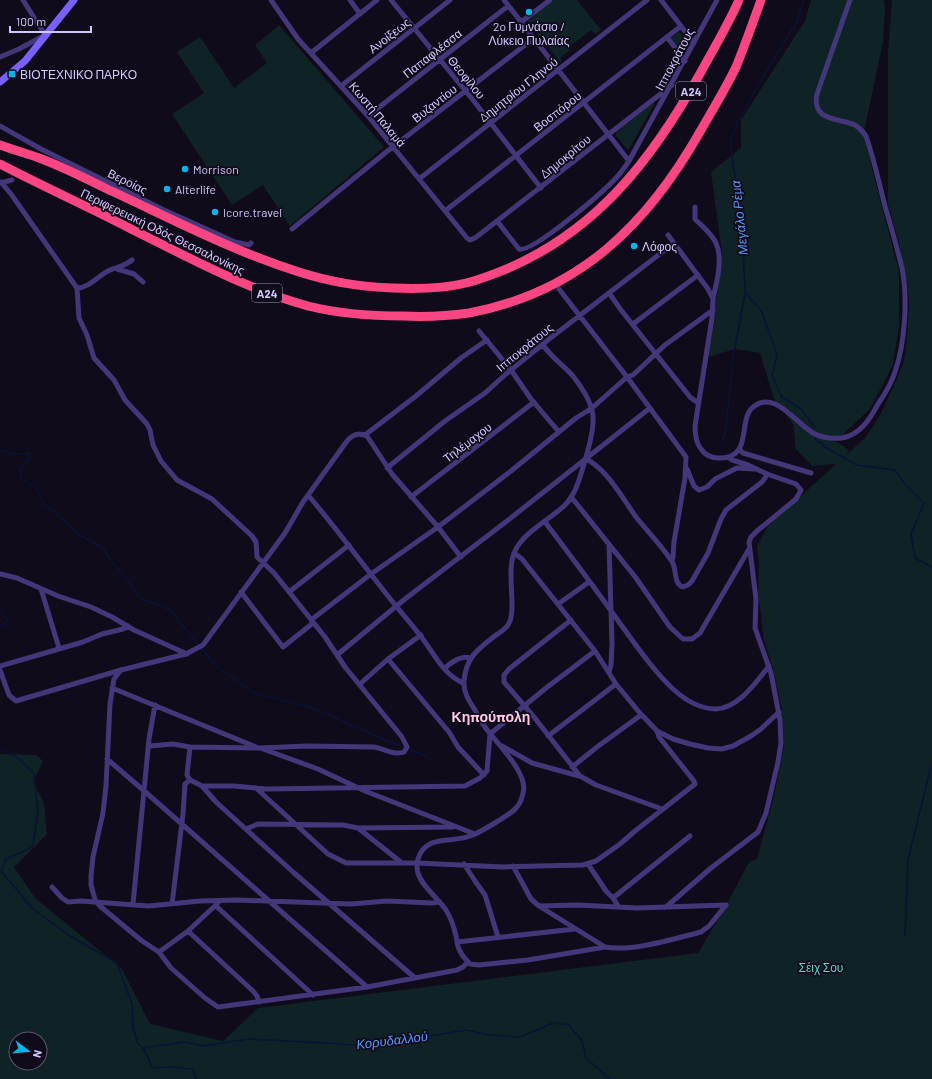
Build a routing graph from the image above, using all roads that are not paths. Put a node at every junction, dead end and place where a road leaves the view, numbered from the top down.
1 (23, 0) edge
2 (74, 0) edge
3 (271, 0) edge
4 (350, 0) edge
5 (377, 0) edge
6 (391, 0) edge
7 (450, 0) edge
8 (504, 0) edge
9 (550, 0) edge
10 (647, 0) edge
11 (661, 0) edge
12 (717, 0) edge
13 (739, 0) edge
14 (762, 0) edge
15 (850, 0) edge
16 (508, 6) junction
17 (360, 14) junction
18 (521, 22) junction
19 (681, 26) junction
20 (414, 28) junction
21 (667, 37) junction
22 (534, 38) junction
23 (694, 43) junction
24 (311, 53) junction
25 (0, 57) edge
26 (440, 60) junction
27 (685, 61) junction
28 (559, 70) junction
29 (0, 82) edge
30 (672, 85) junction
31 (341, 86) junction
32 (465, 91) junction
33 (584, 102) junction
34 (368, 116) junction
35 (490, 122) junction
36 (0, 126) edge
37 (609, 134) junction
38 (0, 145) edge
39 (392, 147) junction
40 (516, 156) junction
41 (629, 161) junction
42 (0, 164) edge
43 (419, 179) junction
44 (12, 180) dead end
45 (1, 182) edge
46 (541, 188) junction
47 (695, 207) dead end
48 (445, 211) junction
49 (497, 221) junction
50 (292, 229) dead end
51 (668, 235) dead end
52 (470, 240) joint
53 (251, 243) dead end
54 (674, 243) junction
55 (132, 260) dead end
56 (116, 268) junction
57 (698, 275) junction
58 (143, 282) dead end
59 (77, 288) junction
60 (559, 289) dead end
61 (609, 293) junction
62 (713, 299) junction
63 (713, 310) junction
64 (580, 316) junction
65 (633, 324) junction
66 (479, 331) dead end
67 (487, 340) junction
68 (543, 345) junction
69 (656, 354) junction
70 (511, 370) junction
71 (627, 377) junction
72 (534, 402) junction
73 (698, 403) junction
74 (592, 408) junction
75 (650, 408) junction
76 (559, 432) junction
77 (365, 435) junction
78 (739, 449) junction
79 (728, 457) junction
80 (586, 459) junction
81 (387, 468) junction
82 (686, 468) junction
83 (757, 469) junction
84 (811, 473) dead end
85 (767, 474) junction
86 (308, 495) junction
87 (411, 497) junction
88 (572, 498) junction
89 (545, 522) junction
90 (438, 527) junction
91 (609, 544) junction
92 (349, 545) junction
93 (750, 548) junction
94 (514, 553) junction
95 (462, 557) junction
96 (672, 560) junction
97 (262, 563) junction
98 (0, 574) edge
99 (372, 574) junction
100 (589, 582) junction
101 (41, 589) junction
102 (241, 592) junction
103 (289, 592) junction
104 (558, 604) junction
105 (397, 606) junction
106 (611, 611) junction
107 (571, 620) junction
108 (312, 621) junction
109 (128, 626) junction
110 (420, 635) junction
111 (59, 648) junction
112 (595, 651) junction
113 (187, 654) junction
114 (337, 655) junction
115 (470, 658) junction
116 (388, 659) junction
117 (0, 666) edge
118 (769, 666) junction
119 (445, 668) junction
120 (0, 670) edge
121 (121, 670) junction
122 (609, 672) junction
123 (463, 683) junction
124 (360, 684) junction
125 (616, 684) junction
126 (112, 688) junction
127 (155, 705) junction
128 (524, 705) junction
129 (779, 712) junction
130 (641, 715) junction
131 (657, 731) junction
132 (490, 734) junction
133 (548, 736) junction
134 (498, 743) junction
135 (149, 746) junction
136 (190, 748) junction
137 (260, 748) junction
138 (107, 759) junction
139 (572, 768) junction
140 (484, 775) junction
141 (580, 776) junction
142 (190, 780) junction
143 (202, 786) junction
144 (356, 787) junction
145 (256, 788) junction
146 (145, 791) junction
147 (662, 809) junction
148 (181, 823) junction
149 (296, 825) junction
150 (456, 827) junction
151 (358, 828) junction
152 (246, 829) junction
153 (474, 834) junction
154 (690, 836) dead end
155 (402, 863) junction
156 (417, 863) junction
157 (464, 864) junction
158 (588, 864) junction
159 (513, 866) junction
160 (52, 887) dead end
161 (613, 898) junction
162 (222, 900) junction
163 (96, 902) junction
164 (271, 902) junction
165 (440, 902) junction
166 (133, 904) junction
167 (172, 904) junction
168 (329, 904) junction
169 (216, 906) junction
170 (539, 906) junction
171 (618, 906) junction
172 (666, 907) junction
173 (576, 929) junction
174 (188, 931) junction
175 (498, 937) junction
176 (457, 942) junction
177 (605, 947) junction
178 (159, 952) junction
179 (468, 962) junction
180 (415, 978) junction
181 (367, 987) junction
182 (313, 995) junction
183 (259, 1002) junction

1 - 25 street
2 - 29 street
3 - 24 street, Κωστή Παλαμά
4 - 17 street
5 - 17 street
6 - 20 street, Θεοφίλου
7 - 20 street, Ανοίξεως
8 - 16 street
9 - 18 street
10 - 28 street, Δημητρίου Γληνού
11 - 19 street
12 - 23 street, Ιπποκράτους
13 - 38 highway, Περιφερειακή Οδός Θεσσαλονίκης / Α24
14 - 42 highway, Περιφερειακή Οδός Θεσσαλονίκης / Α24
15 - 78 street
16 - 18 street
16 - 26 street, Παπαφλέσσα
17 - 24 street
18 - 22 street
19 - 21 street, Βοσπόρου
19 - 23 street
20 - 26 street, Θεοφίλου
20 - 31 street, Ανοίξεως
21 - 27 street
21 - 33 street, Βοσπόρου
22 - 28 street
22 - 32 street, Βυζαντίου
23 - 27 street, Ιπποκράτους
24 - 31 street, Κωστή Παλαμά
26 - 32 street, Θεοφίλου
26 - 34 street, Παπαφλέσσα
27 - 30 street, Ιπποκράτους
28 - 33 street
28 - 35 street, Δημητρίου Γληνού
30 - 37 street, Δημοκρίτου
30 - 41 street, Ιπποκράτους
31 - 34 street, Κωστή Παλαμά
32 - 35 street, Θεοφίλου
32 - 39 street, Βυζαντίου
33 - 37 street
33 - 40 street, Βοσπόρου
34 - 39 street, Κωστή Παλαμά
35 - 40 street, Θεοφίλου
35 - 43 street, Δημητρίου Γληνού
36 - 53 street, Βεροίας
37 - 41 street
37 - 46 street, Δημοκρίτου
39 - 43 street, Κωστή Παλαμά
39 - 50 street, Βυζαντίου
40 - 46 street, Θεοφίλου
40 - 48 street, Βοσπόρου
41 - 49 street, Ιπποκράτους
43 - 48 street, Κωστή Παλαμά
44 - 45 street
45 - 59 street
46 - 49 street, Δημοκρίτου
47 - 62 street
48 - 52 street, Κωστή Παλαμά
49 - 52 street, Δημοκρίτου
51 - 54 street
54 - 57 street
54 - 61 street, Ιπποκράτους
55 - 56 street
56 - 58 street
56 - 59 street
57 - 62 street
57 - 65 street
59 - 97 street
60 - 64 street
61 - 64 street, Ιπποκράτους
61 - 65 street
62 - 63 street
63 - 69 street
63 - 73 street
64 - 68 street, Ιπποκράτους
64 - 71 street
65 - 69 street
66 - 67 street
67 - 70 street
67 - 77 street
68 - 70 street, Ιπποκράτους
68 - 74 street
69 - 71 street
69 - 73 street
70 - 72 street
70 - 81 street, Ιπποκράτους
71 - 74 street
71 - 75 street
72 - 76 street
72 - 87 street, Τηλέμαχου
73 - 79 street
74 - 76 street
74 - 80 street
75 - 80 street
75 - 82 street
76 - 90 street
77 - 81 street
77 - 86 street
78 - 79 street
78 - 84 street
79 - 83 street
80 - 88 street
80 - 95 street
80 - 96 street
81 - 87 street
82 - 83 street
82 - 96 street
83 - 85 street
85 - 93 street
85 - 96 street
86 - 92 street
86 - 97 street
87 - 90 street
88 - 89 street
88 - 91 street
89 - 94 street
89 - 100 street
90 - 95 street
90 - 99 street
91 - 93 street
91 - 106 street
92 - 99 street
92 - 103 street
93 - 118 street
94 - 104 street
94 - 115 street
95 - 105 street
97 - 102 street
97 - 103 street
98 - 101 street
99 - 105 street
99 - 108 street
100 - 104 street
100 - 106 street
101 - 109 street
101 - 111 street
102 - 108 street
102 - 113 street
103 - 108 street
104 - 107 street
105 - 110 street
105 - 114 street
106 - 118 street
106 - 122 street
107 - 112 street
107 - 128 street
108 - 114 street
109 - 111 street
109 - 113 street
110 - 116 street
110 - 119 street
111 - 117 street
112 - 122 street
112 - 128 street
113 - 121 street
114 - 124 street
115 - 119 street
115 - 123 street
116 - 124 street
116 - 140 street
118 - 129 street
119 - 123 street
120 - 121 street
121 - 126 street
122 - 125 street
123 - 132 street
124 - 137 street
125 - 130 street
125 - 133 street
126 - 127 street
126 - 138 street
127 - 135 street
127 - 137 street
128 - 132 street
128 - 133 street
129 - 131 street
129 - 172 street
130 - 131 street
130 - 139 street
131 - 147 street
132 - 134 street
132 - 140 street
133 - 139 street
134 - 141 street
134 - 153 street
135 - 136 street
135 - 146 street
136 - 137 street
136 - 142 street
137 - 144 street
138 - 146 street
138 - 163 street
139 - 141 street
140 - 144 street
141 - 147 street
142 - 143 street
142 - 148 street
143 - 145 street
143 - 152 street
144 - 145 street
144 - 150 street
145 - 149 street
146 - 148 street
146 - 166 street
147 - 158 street
148 - 164 street
148 - 167 street
149 - 151 street
149 - 152 street
149 - 155 street
150 - 151 street
150 - 153 street
151 - 155 street
152 - 168 street
153 - 156 street
154 - 161 street
155 - 156 street
156 - 157 street
156 - 165 street
157 - 159 street
157 - 175 street
158 - 159 street
158 - 161 street
159 - 170 street
160 - 163 street
161 - 171 street
162 - 164 street
162 - 167 street
162 - 169 street
163 - 166 street
163 - 178 street
164 - 168 street
164 - 181 street
165 - 168 street
165 - 176 street
166 - 167 street
168 - 180 street
169 - 174 street
169 - 182 street
170 - 171 street
170 - 173 street
171 - 172 street
172 - 177 street
173 - 175 street
173 - 177 street
174 - 178 street
174 - 183 street
175 - 176 street
176 - 179 street
177 - 179 street
178 - 183 street
179 - 180 street
180 - 181 street
181 - 182 street
182 - 183 street

